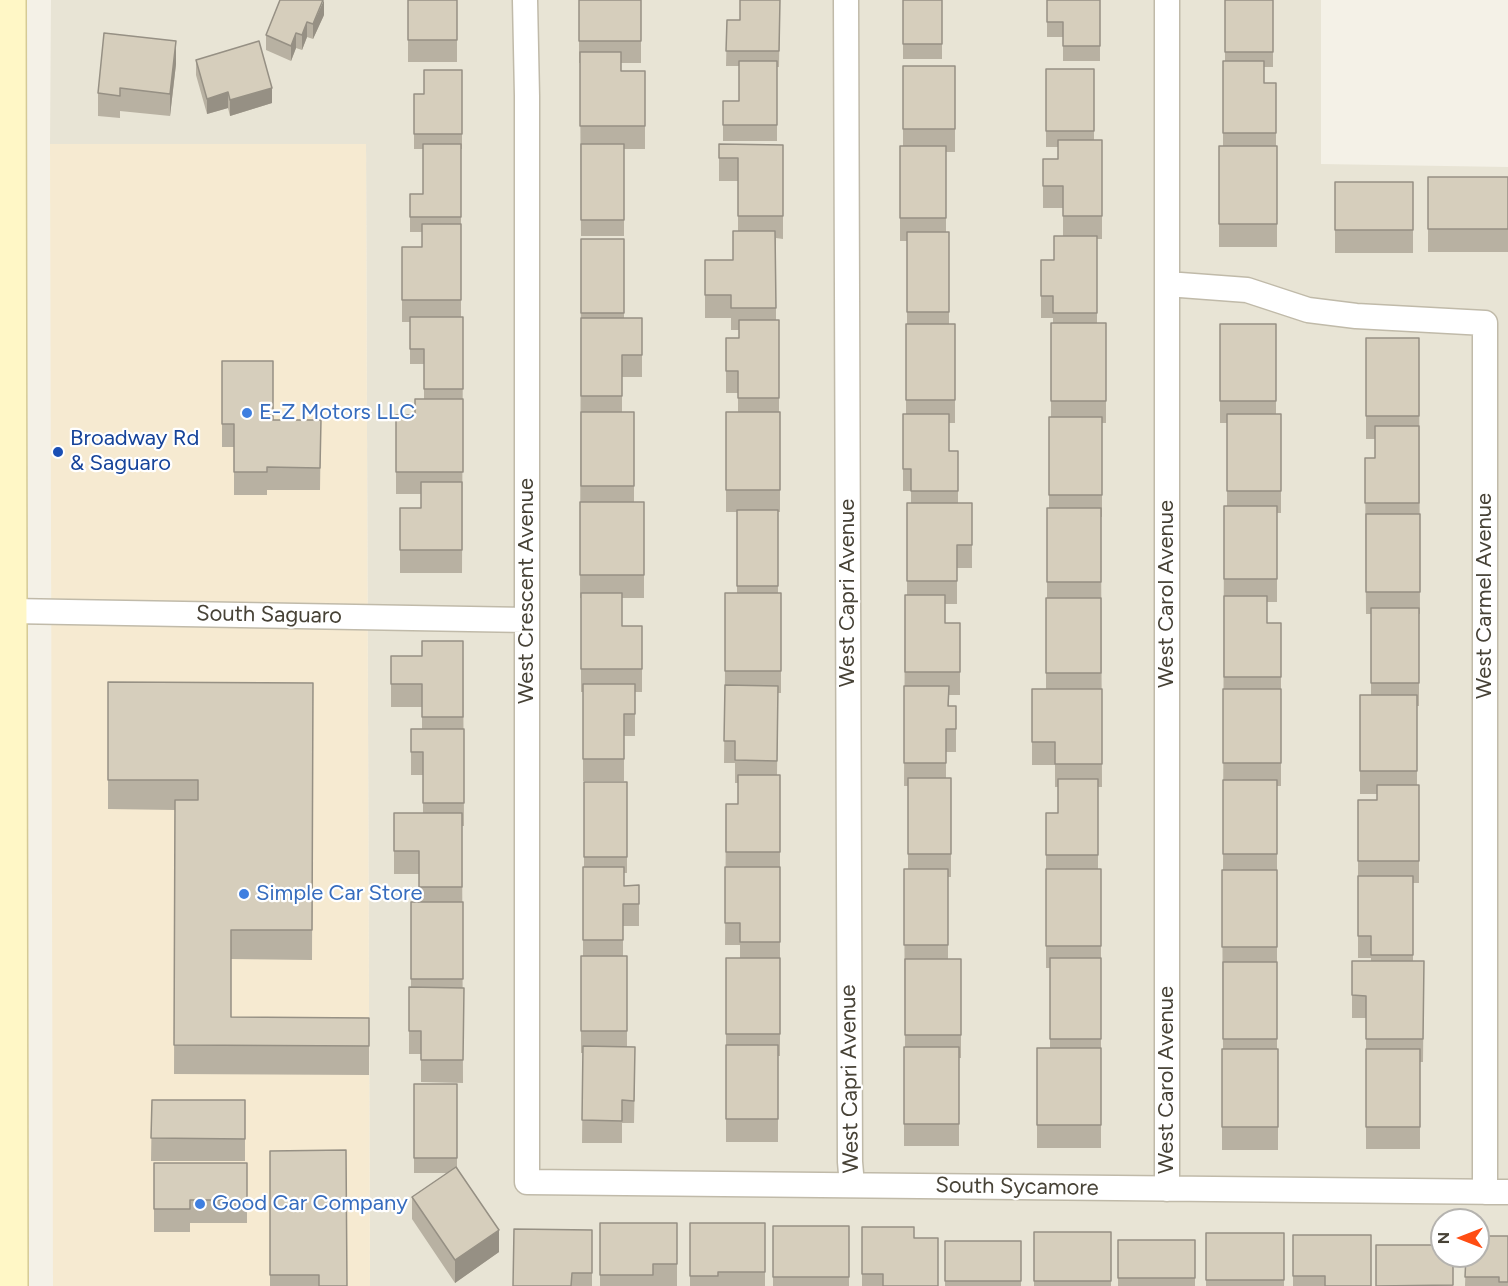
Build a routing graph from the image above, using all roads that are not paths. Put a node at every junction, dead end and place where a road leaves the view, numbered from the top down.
1 (9, 0) edge
2 (525, 0) edge
3 (846, 0) edge
4 (1167, 0) edge
5 (1167, 284) junction
6 (11, 611) junction
7 (527, 620) junction
8 (527, 1182) joint
9 (852, 1185) junction
10 (1167, 1189) junction
11 (1497, 1192) edge
12 (11, 1286) edge

1 - 6 main road
2 - 7 street, West Crescent Avenue
3 - 9 street, West Capri Avenue
4 - 5 street, West Carol Avenue
5 - 10 street, West Carol Avenue
5 - 11 street, West Carmel Avenue
6 - 7 street, South Saguaro
6 - 12 main road
7 - 8 street, West Crescent Avenue
8 - 9 street, South Sycamore
9 - 10 street, South Sycamore
10 - 11 street, South Sycamore

